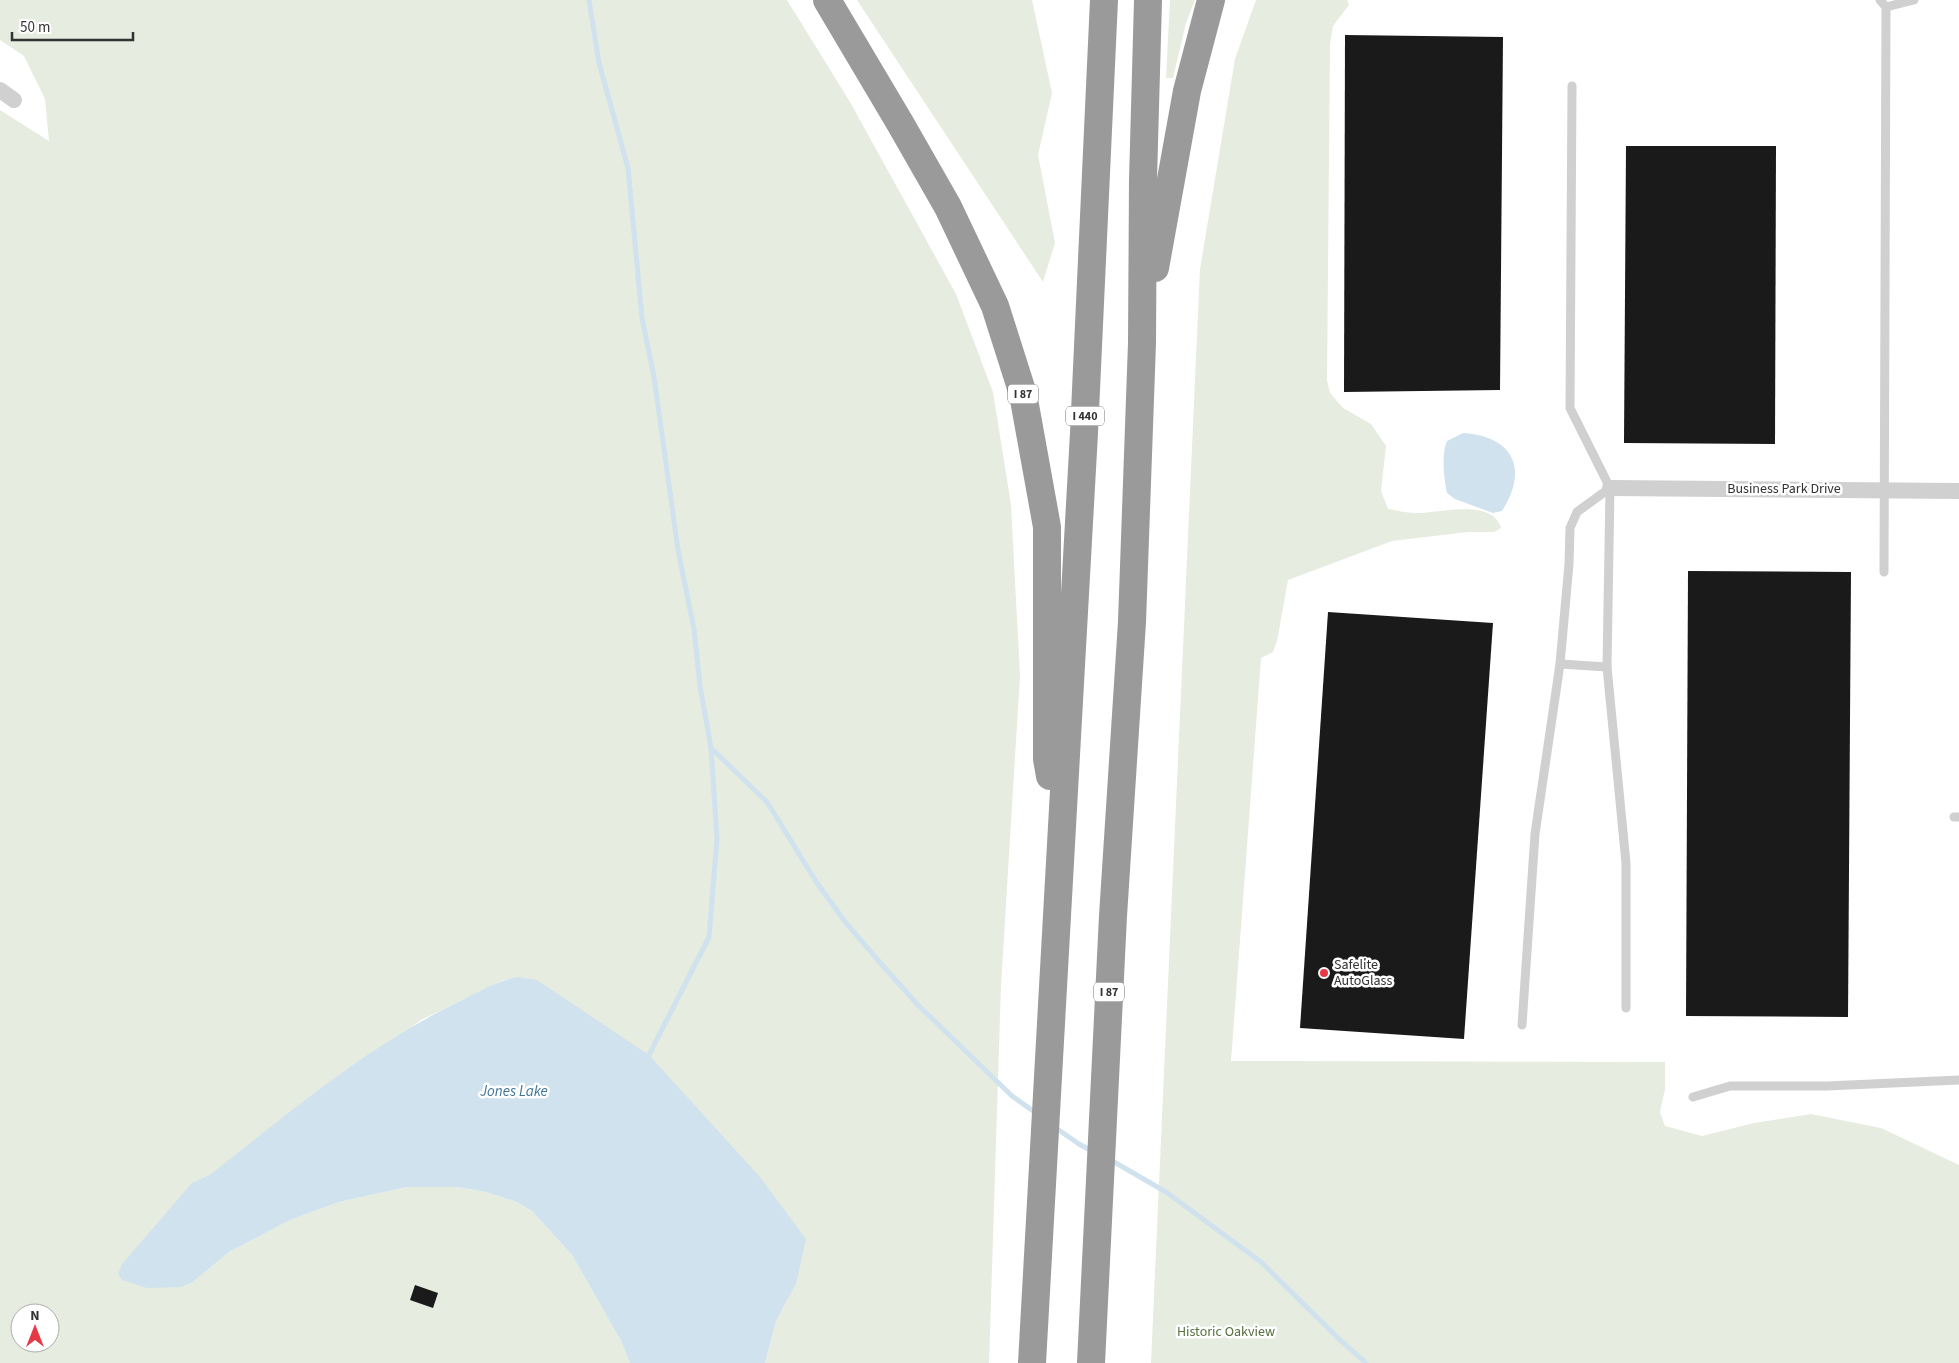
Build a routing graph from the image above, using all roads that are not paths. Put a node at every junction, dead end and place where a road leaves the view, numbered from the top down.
1 (826, 0) edge
2 (1104, 0) edge
3 (1148, 0) edge
4 (1210, 0) edge
5 (1914, 0) edge
6 (1883, 4) edge
7 (1572, 86) dead end
8 (0, 90) edge
9 (14, 100) dead end
10 (1142, 343) junction
11 (1610, 488) junction
12 (1884, 490) junction
13 (1959, 490) edge
14 (1884, 572) dead end
15 (1560, 664) junction
16 (1607, 666) junction
17 (1061, 832) junction
18 (1626, 1008) dead end
19 (1522, 1025) dead end
20 (1959, 1080) edge
21 (1693, 1097) dead end
22 (1032, 1363) edge
23 (1091, 1363) edge

1 - 17 highway, I 87
2 - 17 highway, I 440
3 - 10 highway
4 - 10 highway, I 87
5 - 6 lane
6 - 12 lane
7 - 11 lane
8 - 9 street
10 - 23 highway, I 87
11 - 12 street, Business Park Drive
11 - 15 lane
11 - 16 lane
12 - 13 street, Business Park Drive
12 - 14 lane
15 - 16 lane
15 - 19 lane
16 - 18 lane
17 - 22 highway, I 87
20 - 21 lane

